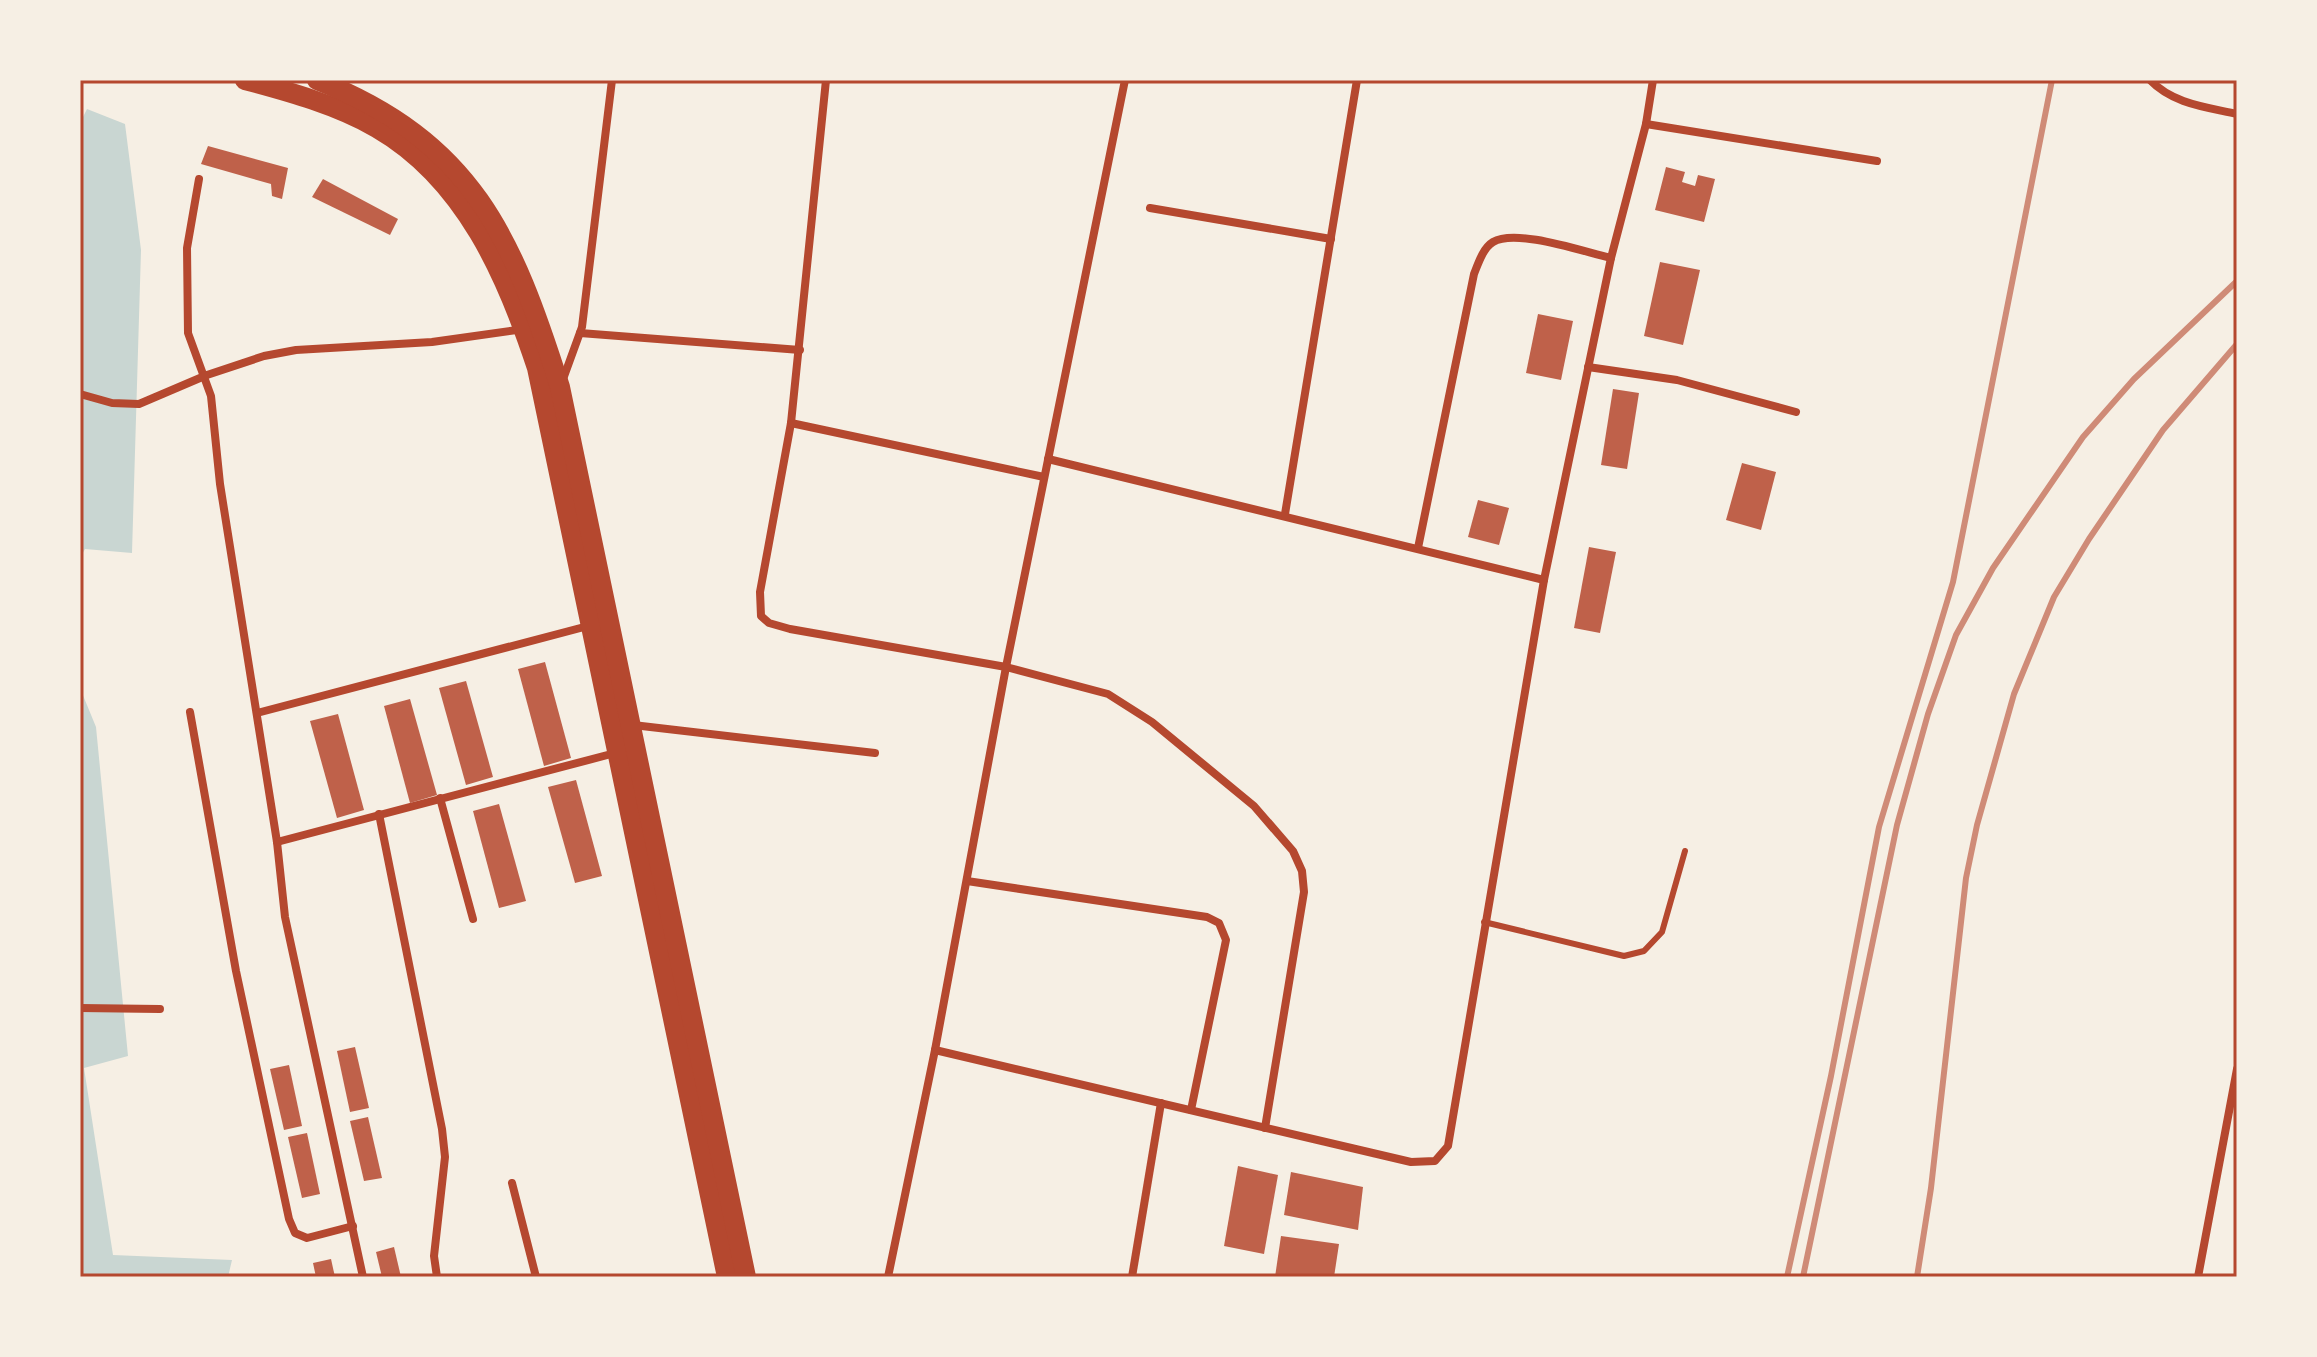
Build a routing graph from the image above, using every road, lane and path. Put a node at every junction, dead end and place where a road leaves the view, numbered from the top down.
1 (245, 80) edge
2 (319, 80) edge
3 (612, 80) edge
4 (826, 80) edge
5 (1125, 80) edge
6 (1357, 80) edge
7 (1653, 80) edge
8 (2150, 80) edge
9 (315, 102) junction
10 (2237, 114) edge
11 (1646, 124) junction
12 (1877, 161) dead end
13 (199, 179) dead end
14 (1150, 208) dead end
15 (1331, 239) junction
16 (1611, 258) junction
17 (524, 329) junction
18 (580, 333) junction
19 (800, 350) junction
20 (1588, 367) junction
21 (207, 375) junction
22 (560, 387) junction
23 (80, 394) edge
24 (1796, 412) dead end
25 (791, 423) junction
26 (1048, 459) junction
27 (1044, 477) junction
28 (1285, 514) junction
29 (1418, 548) junction
30 (1544, 580) junction
31 (588, 626) junction
32 (1006, 667) junction
33 (190, 712) dead end
34 (257, 713) junction
35 (630, 725) junction
36 (615, 753) junction
37 (875, 753) dead end
38 (440, 798) junction
39 (379, 814) junction
40 (277, 842) junction
41 (1685, 851) dead end
42 (967, 881) junction
43 (473, 919) dead end
44 (1484, 922) junction
45 (80, 1008) edge
46 (160, 1009) dead end
47 (935, 1050) junction
48 (2237, 1069) edge
49 (1161, 1103) junction
50 (1191, 1110) junction
51 (1265, 1128) junction
52 (512, 1183) dead end
53 (353, 1226) junction
54 (363, 1277) edge
55 (437, 1277) edge
56 (536, 1277) edge
57 (727, 1277) edge
58 (746, 1277) edge
59 (888, 1277) edge
60 (1132, 1277) edge
61 (2198, 1277) edge

1 - 9 highway
2 - 9 street
2 - 22 highway
3 - 18 street
4 - 19 street
5 - 26 street
6 - 15 street
7 - 11 street
8 - 10 street
9 - 17 highway
11 - 12 street
11 - 16 street
13 - 21 street
14 - 15 street
15 - 28 street
16 - 20 street
16 - 29 street
17 - 21 street
17 - 31 highway
18 - 19 street
18 - 22 street
19 - 25 street
20 - 24 street
20 - 30 street
21 - 23 street
21 - 34 street
22 - 35 highway
25 - 27 street
25 - 32 street
26 - 27 street
26 - 28 street
27 - 32 street
28 - 29 street
29 - 30 street
30 - 44 street
31 - 34 street
31 - 36 highway
32 - 42 street
32 - 51 street
33 - 53 street
34 - 40 street
35 - 37 street
35 - 58 highway
36 - 38 street
36 - 57 highway
38 - 39 street
38 - 43 street
39 - 40 street
39 - 55 street
40 - 53 street
41 - 44 lane
42 - 47 street
42 - 50 street
44 - 51 street
45 - 46 street
47 - 49 street
47 - 59 street
48 - 61 street
49 - 50 street
49 - 60 street
50 - 51 street
52 - 56 street
53 - 54 street

